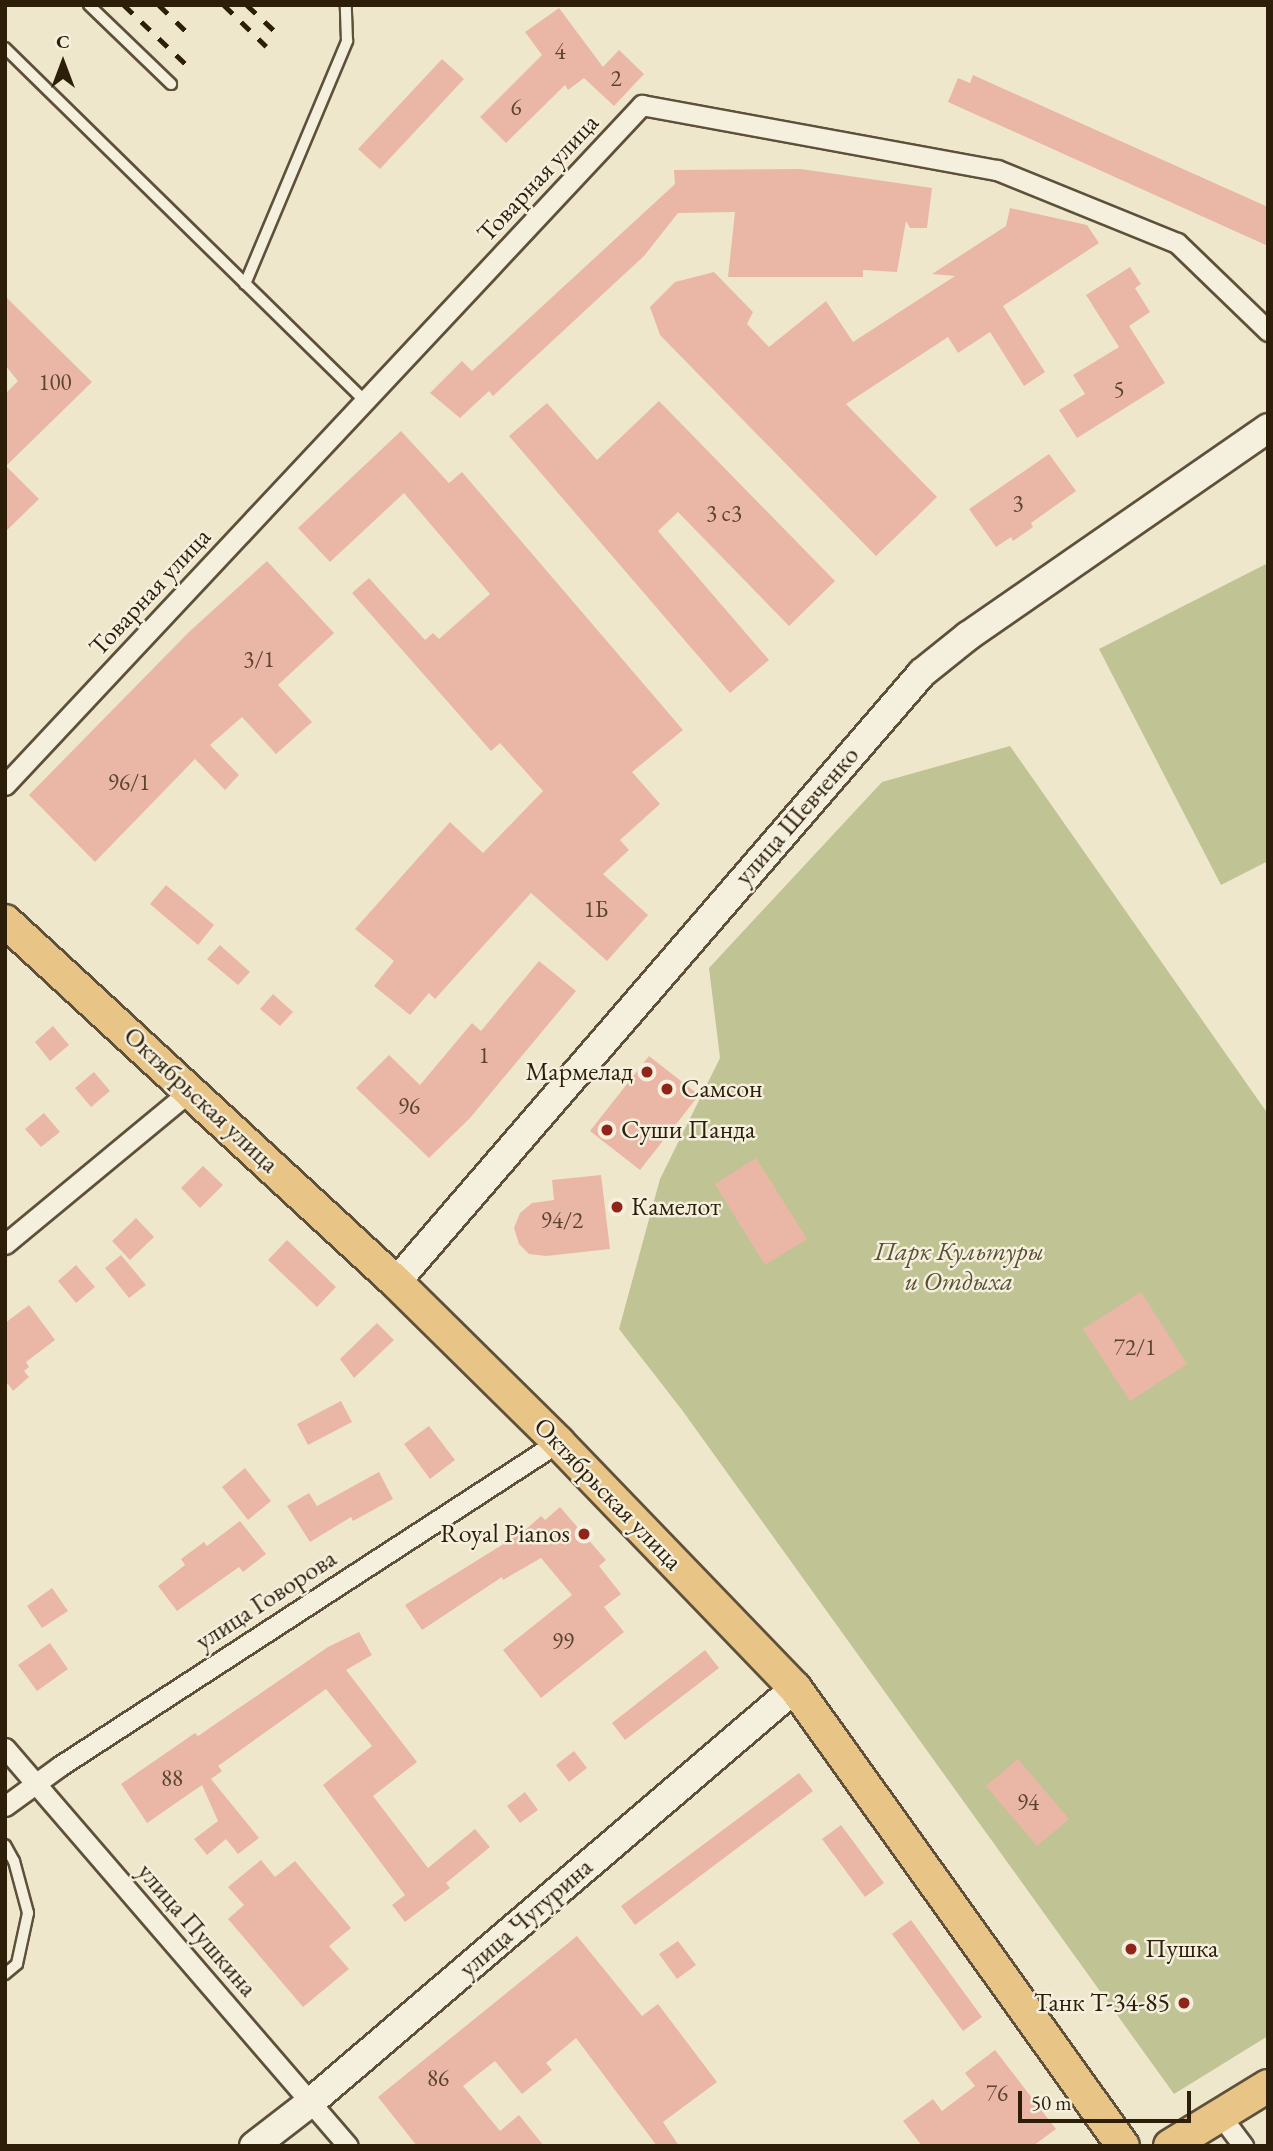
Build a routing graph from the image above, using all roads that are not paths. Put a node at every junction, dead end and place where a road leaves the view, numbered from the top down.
1 (89, 5) edge
2 (346, 5) edge
3 (5, 48) edge
4 (171, 84) dead end
5 (245, 284) junction
6 (1268, 331) edge
7 (365, 401) junction
8 (1268, 428) edge
9 (5, 785) edge
10 (5, 921) edge
11 (191, 1090) junction
12 (5, 1244) edge
13 (396, 1282) junction
14 (558, 1442) junction
15 (795, 1688) junction
16 (5, 1748) edge
17 (35, 1783) junction
18 (5, 1806) edge
19 (5, 1844) edge
20 (5, 1974) edge
21 (1268, 2086) edge
22 (311, 2102) junction
23 (1220, 2115) junction
24 (254, 2146) edge
25 (348, 2146) edge
26 (1123, 2146) edge
27 (1170, 2146) edge
28 (1243, 2146) edge

1 - 4 lane
2 - 5 lane
3 - 5 lane
5 - 7 lane
6 - 7 street, Товарная улица
7 - 9 street, Товарная улица
8 - 13 street, улица Шевченко
10 - 11 main road, Октябрьская улица
11 - 12 street
11 - 13 main road, Октябрьская улица
13 - 14 main road, Октябрьская улица
14 - 15 main road, Октябрьская улица
14 - 17 street, улица Говорова
15 - 22 street, улица Чугурина
15 - 26 main road, Октябрьская улица
16 - 17 street, улица Пушкина
17 - 18 street, улица Говорова
17 - 22 street, улица Пушкина
19 - 20 lane
21 - 23 main road
22 - 24 street, улица Чугурина
22 - 25 street, улица Пушкина
23 - 27 main road
23 - 28 street

